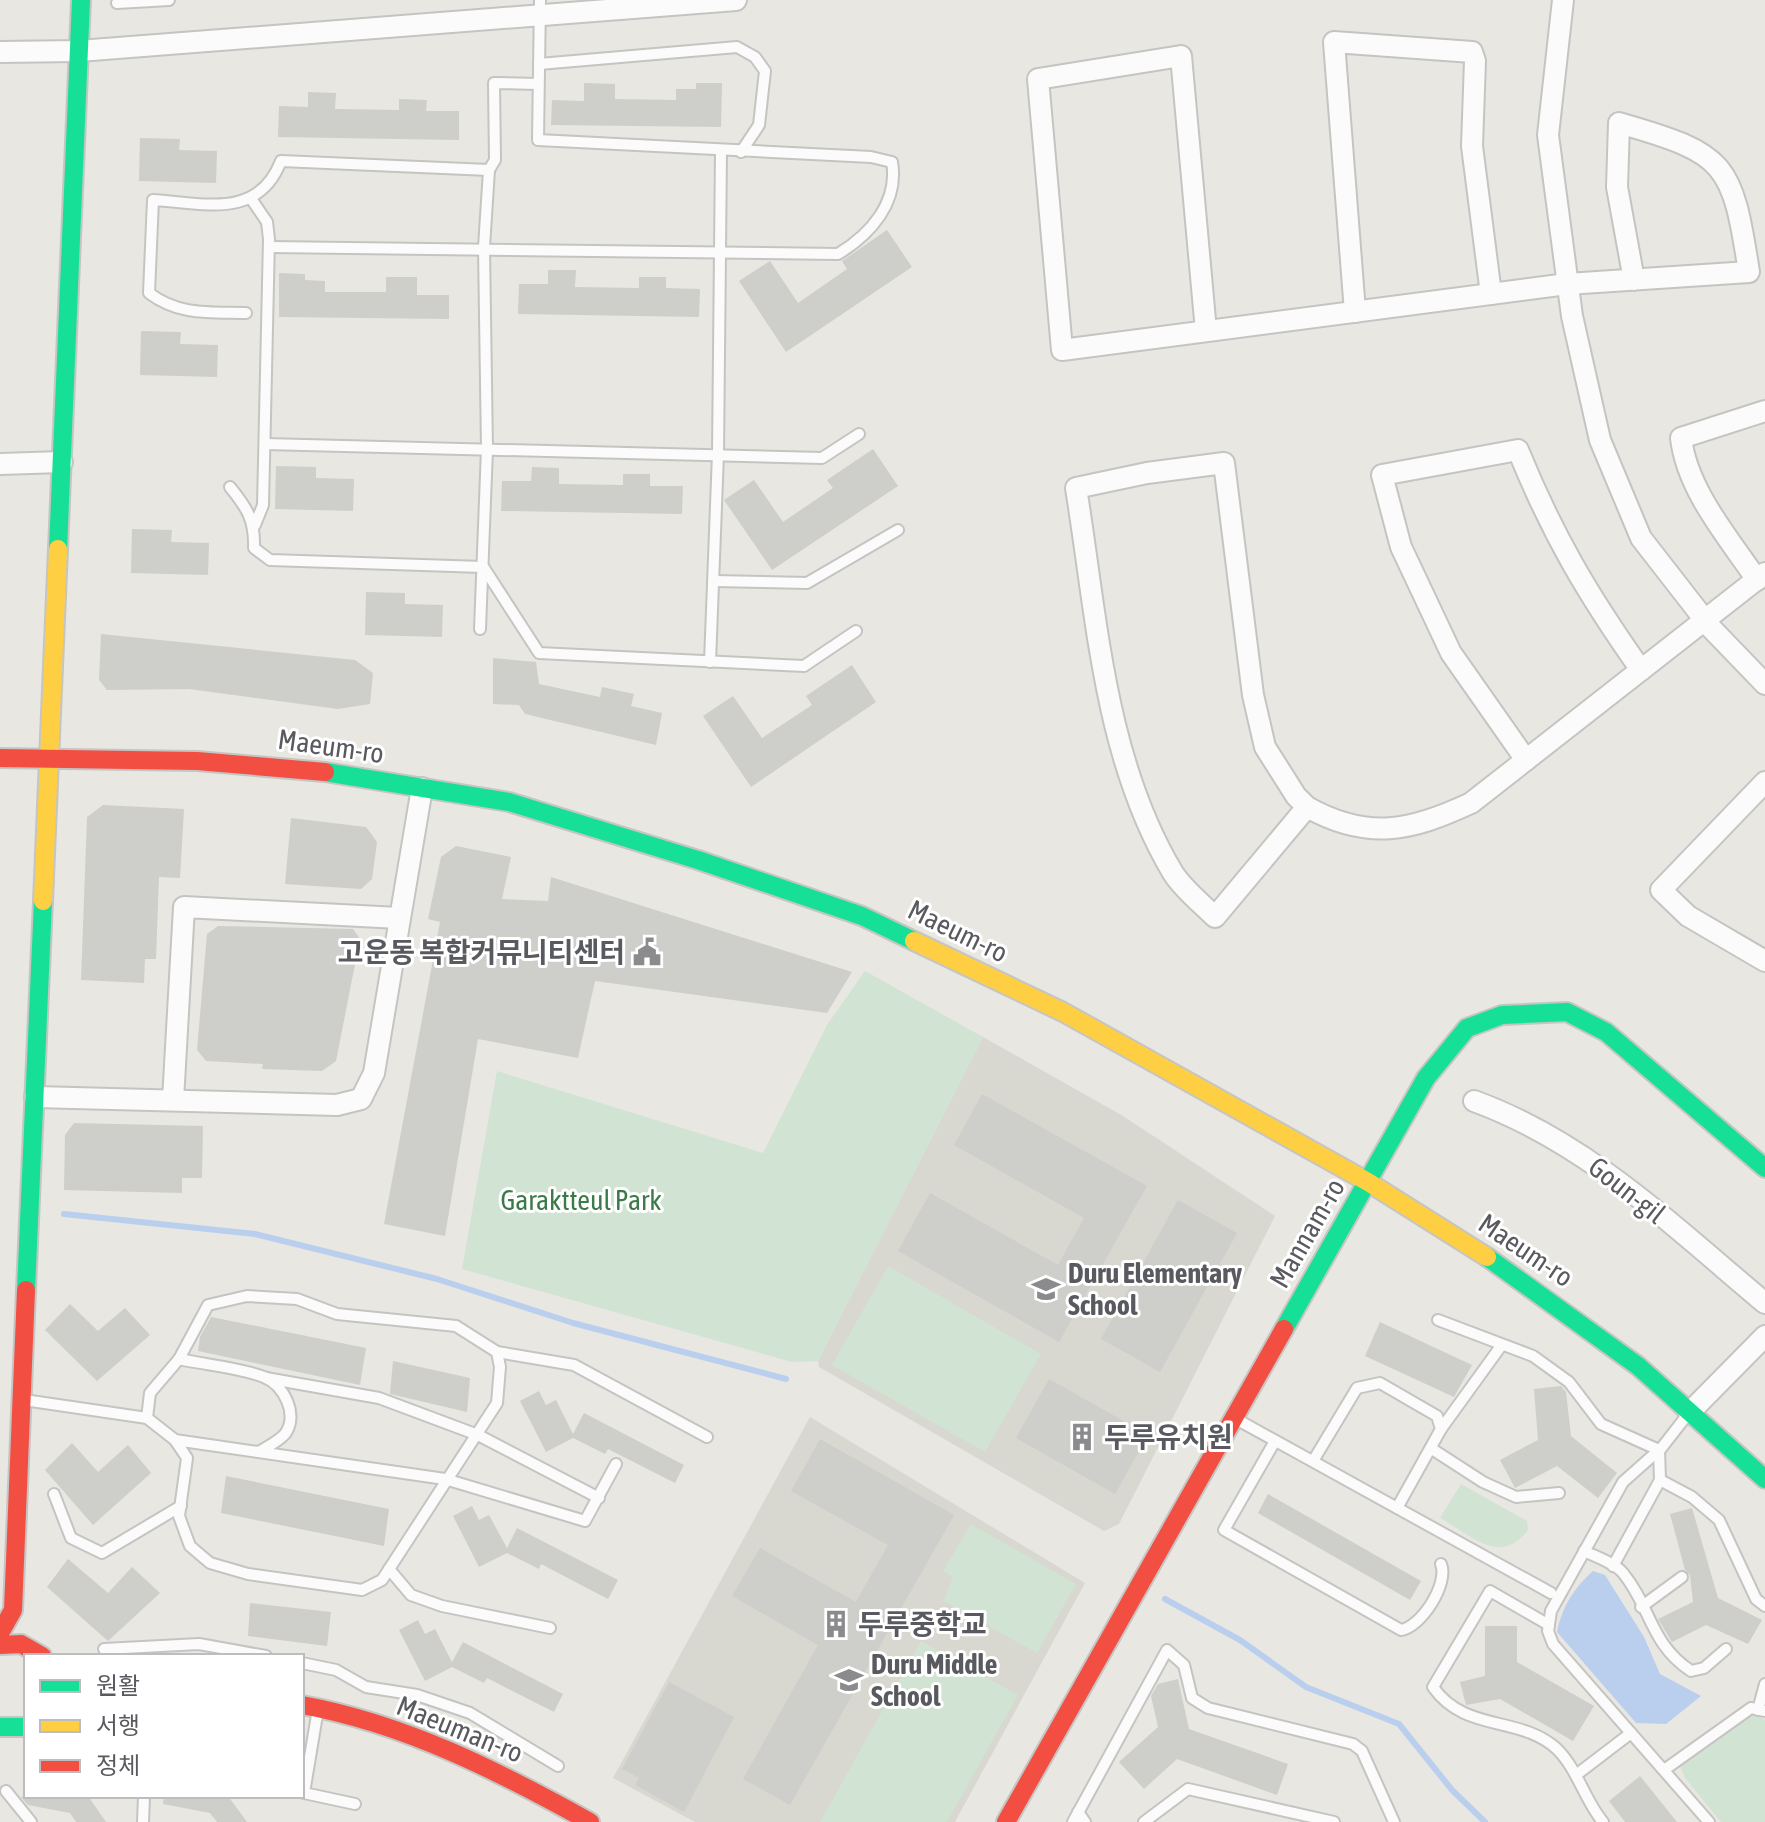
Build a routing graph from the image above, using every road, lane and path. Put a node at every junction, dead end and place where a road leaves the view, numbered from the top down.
1 (81, 0) edge
2 (169, 0) edge
3 (736, 0) edge
4 (1563, 0) edge
5 (117, 3) dead end
6 (540, 8) edge
7 (79, 51) junction
8 (0, 52) edge
9 (539, 64) junction
10 (538, 84) junction
11 (721, 151) junction
12 (741, 152) junction
13 (489, 170) junction
14 (252, 200) junction
15 (269, 247) junction
16 (484, 247) junction
17 (720, 252) junction
18 (1634, 280) junction
19 (1567, 284) junction
20 (1491, 294) junction
21 (1355, 312) junction
22 (246, 313) dead end
23 (1206, 331) junction
24 (1765, 411) edge
25 (859, 434) dead end
26 (265, 444) junction
27 (487, 449) junction
28 (718, 454) junction
29 (62, 462) junction
30 (0, 464) edge
31 (230, 487) dead end
32 (255, 525) junction
33 (898, 530) dead end
34 (483, 567) junction
35 (1761, 576) edge
36 (713, 581) junction
37 (1705, 621) junction
38 (480, 629) dead end
39 (856, 631) dead end
40 (710, 662) junction
41 (1641, 670) junction
42 (1765, 684) edge
43 (49, 757) junction
44 (0, 758) edge
45 (1526, 760) junction
46 (1764, 785) edge
47 (422, 788) junction
48 (1307, 807) junction
49 (399, 918) junction
50 (1765, 961) edge
51 (35, 1097) junction
52 (173, 1100) junction
53 (1474, 1101) dead end
54 (1765, 1168) edge
55 (1368, 1182) junction
56 (1765, 1303) edge
57 (1438, 1320) dead end
58 (1765, 1336) edge
59 (1501, 1346) junction
60 (497, 1352) junction
61 (179, 1359) junction
62 (266, 1378) junction
63 (22, 1400) junction
64 (1689, 1413) junction
65 (147, 1418) junction
66 (1234, 1418) junction
67 (1441, 1429) junction
68 (478, 1435) junction
69 (707, 1437) dead end
70 (175, 1440) junction
71 (1275, 1441) junction
72 (1432, 1449) junction
73 (1659, 1450) junction
74 (259, 1452) junction
75 (1313, 1461) junction
76 (616, 1464) dead end
77 (1646, 1467) dead end
78 (445, 1479) junction
79 (1765, 1479) edge
80 (1660, 1480) junction
81 (1559, 1493) dead end
82 (54, 1494) dead end
83 (599, 1498) junction
84 (181, 1506) junction
85 (1397, 1508) junction
86 (1584, 1551) junction
87 (1441, 1564) dead end
88 (1613, 1566) junction
89 (389, 1569) junction
90 (1682, 1577) dead end
91 (1551, 1593) dead end
92 (1765, 1606) edge
93 (1641, 1607) junction
94 (13, 1610) junction
95 (1549, 1625) junction
96 (550, 1628) dead end
97 (0, 1633) edge
98 (0, 1645) edge
99 (104, 1649) dead end
100 (1726, 1649) dead end
101 (39, 1653) edge
102 (255, 1654) edge
103 (304, 1663) edge
104 (1765, 1684) edge
105 (310, 1706) edge
106 (1762, 1710) edge
107 (0, 1727) edge
108 (24, 1727) edge
109 (1631, 1733) junction
110 (558, 1766) dead end
111 (1664, 1770) junction
112 (304, 1774) edge
113 (1576, 1775) junction
114 (6, 1791) dead end
115 (144, 1798) edge
116 (355, 1804) dead end
117 (1076, 1817) edge
118 (31, 1822) edge
119 (143, 1822) edge
120 (590, 1822) edge
121 (1006, 1822) edge
122 (1085, 1822) edge
123 (1144, 1822) edge
124 (1334, 1822) edge
125 (1394, 1822) edge
126 (1603, 1822) edge
127 (1709, 1822) edge

1 - 7 street
2 - 5 lane
3 - 6 street
4 - 19 street
6 - 7 street
6 - 9 lane
7 - 8 street
7 - 29 street
9 - 10 lane
9 - 12 lane
10 - 11 lane
10 - 13 lane
11 - 12 lane
11 - 17 lane
12 - 17 lane
13 - 14 lane
13 - 16 lane
14 - 15 lane
14 - 22 lane
15 - 16 lane
15 - 26 lane
16 - 17 lane
16 - 27 lane
17 - 28 lane
18 - 18 street
18 - 19 street
19 - 20 street
19 - 37 street
20 - 21 street
20 - 21 street
21 - 23 street
23 - 23 street
24 - 35 street
25 - 28 lane
26 - 27 lane
26 - 32 lane
27 - 28 lane
27 - 34 lane
28 - 36 lane
29 - 30 street
29 - 43 street
31 - 32 lane
32 - 34 lane
33 - 36 lane
34 - 38 lane
34 - 40 lane
35 - 37 street
36 - 40 lane
37 - 41 street
37 - 42 street
39 - 40 lane
41 - 45 street
41 - 45 street
43 - 44 street, Maeum-ro
43 - 47 street, Maeum-ro
43 - 51 street
45 - 48 street
46 - 50 street
47 - 49 street
47 - 55 street, Maeum-ro
48 - 48 street
49 - 52 street
49 - 52 street
51 - 52 street
51 - 63 street
53 - 56 street, Goun-gil
54 - 55 street, Mannam-ro
55 - 64 street, Maeum-ro
55 - 66 street, Mannam-ro
57 - 59 lane
58 - 64 street
59 - 67 lane
59 - 73 lane
60 - 61 lane
60 - 68 lane
60 - 69 lane
61 - 62 lane
61 - 65 lane
62 - 68 lane
62 - 74 lane
63 - 65 lane
63 - 94 street
64 - 73 lane
64 - 79 street, Maeum-ro
65 - 70 lane
66 - 71 lane
66 - 121 street, Mannam-ro
67 - 72 lane
67 - 75 lane
68 - 78 lane
68 - 83 lane
70 - 74 lane
70 - 84 lane
71 - 75 lane
71 - 87 lane
72 - 81 lane
72 - 85 lane
73 - 77 lane
73 - 80 lane
73 - 86 lane
74 - 78 lane
75 - 85 lane
76 - 83 lane
78 - 83 lane
78 - 89 lane
80 - 88 lane
80 - 92 lane
82 - 84 lane
84 - 89 lane
85 - 91 lane
86 - 88 lane
86 - 95 lane
88 - 93 lane
89 - 96 lane
90 - 93 lane
93 - 100 lane
94 - 97 street
94 - 101 street
95 - 109 lane
95 - 113 lane
98 - 101 street
99 - 102 lane
103 - 110 lane
104 - 106 lane
105 - 112 lane
105 - 120 street, Maeuman-ro
106 - 111 lane
107 - 108 street
109 - 111 lane
109 - 113 lane
111 - 127 lane
112 - 116 lane
113 - 126 lane
114 - 118 lane
115 - 119 lane
117 - 122 lane
117 - 125 lane
123 - 124 lane

